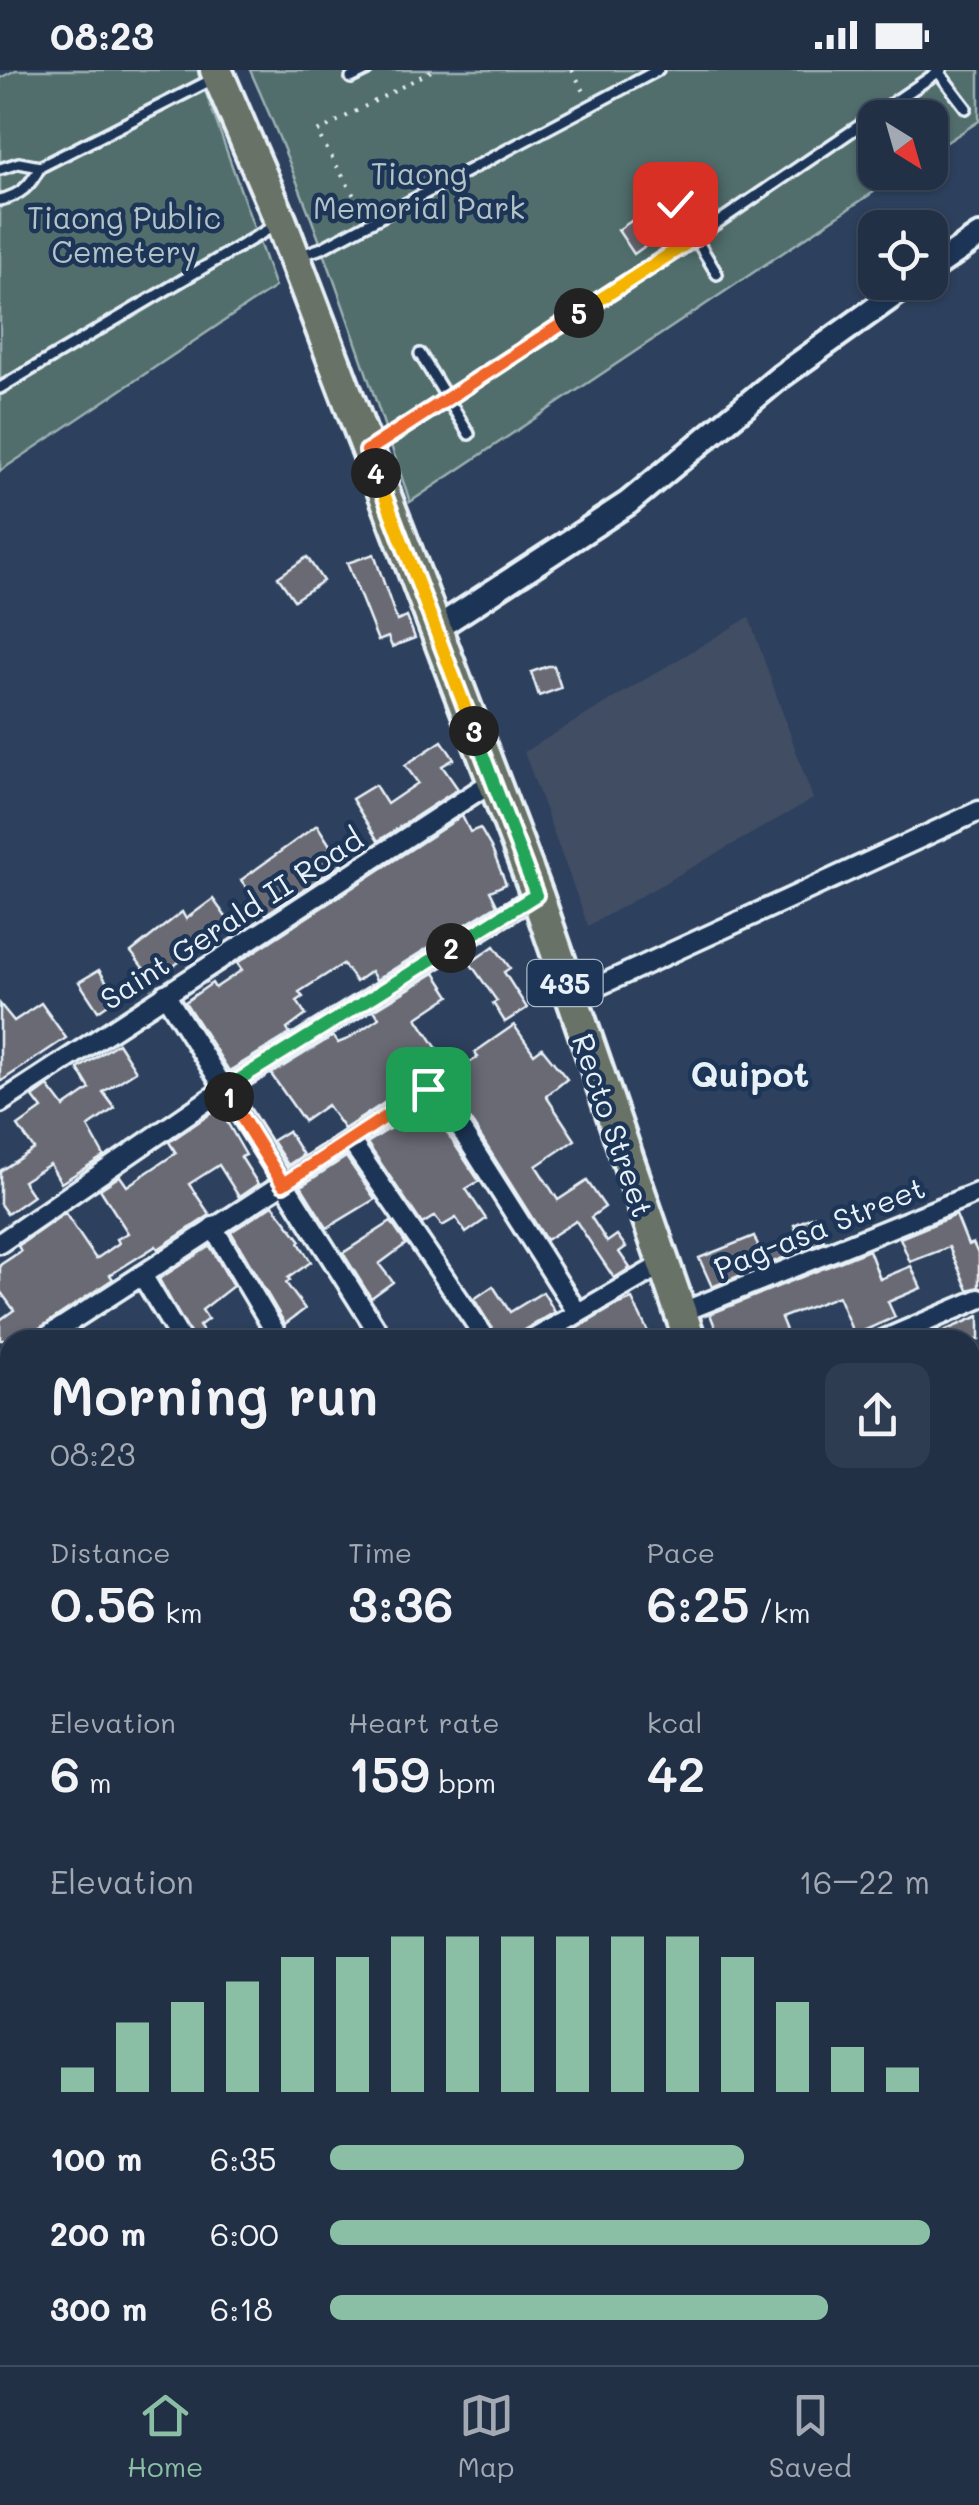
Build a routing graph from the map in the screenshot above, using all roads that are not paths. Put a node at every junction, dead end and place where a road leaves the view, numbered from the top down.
1 (367, 70) edge
2 (658, 70) edge
3 (939, 71) edge
4 (217, 73) edge
5 (352, 78) dead end
6 (966, 108) dead end
7 (40, 167) junction
8 (0, 169) edge
9 (0, 200) edge
10 (675, 204) dead end
11 (281, 222) junction
12 (979, 236) edge
13 (695, 238) junction
14 (293, 258) junction
15 (948, 258) edge
16 (717, 274) dead end
17 (887, 300) edge
18 (420, 354) dead end
19 (0, 388) edge
20 (446, 397) junction
21 (469, 434) dead end
22 (367, 451) junction
23 (437, 628) junction
24 (493, 781) junction
25 (979, 811) edge
26 (536, 895) junction
27 (165, 994) junction
28 (570, 1000) junction
29 (224, 1089) junction
30 (0, 1103) edge
31 (350, 1140) junction
32 (283, 1184) junction
33 (979, 1192) edge
34 (214, 1227) junction
35 (0, 1243) edge
36 (662, 1264) junction
37 (142, 1275) junction
38 (979, 1299) edge
39 (577, 1312) junction
40 (70, 1321) junction
41 (685, 1327) edge
42 (57, 1330) edge
43 (76, 1330) edge
44 (175, 1330) edge
45 (274, 1330) edge
46 (377, 1330) edge
47 (480, 1330) edge
48 (548, 1330) edge
49 (906, 1330) edge

1 - 5 lane
2 - 14 lane
3 - 6 lane
3 - 13 lane
4 - 7 lane
4 - 11 main road, 435
7 - 8 lane
7 - 9 lane
10 - 13 lane
11 - 14 main road, 435
11 - 19 lane
12 - 15 street
13 - 16 lane
13 - 20 lane
14 - 22 main road, 435
17 - 23 street
18 - 20 lane
20 - 21 lane
20 - 22 lane
22 - 23 main road, 435
23 - 24 main road, Recto Street / 435
24 - 26 main road, Recto Street / 435
24 - 27 street, Saint Gerald II Road
25 - 28 street
26 - 28 main road, Recto Street / 435
26 - 29 street
27 - 29 street
27 - 30 street, Saint Gerald II Road
28 - 36 main road, Recto Street / 435
29 - 32 street
29 - 35 street
31 - 32 street
31 - 39 street
31 - 47 street
32 - 34 street
32 - 46 street
33 - 41 street, Pag-asa Street
34 - 37 street
34 - 45 street
36 - 39 street
36 - 41 main road, Recto Street / 435
37 - 40 street
37 - 44 street
38 - 49 street
39 - 48 street
40 - 42 street
40 - 43 street

